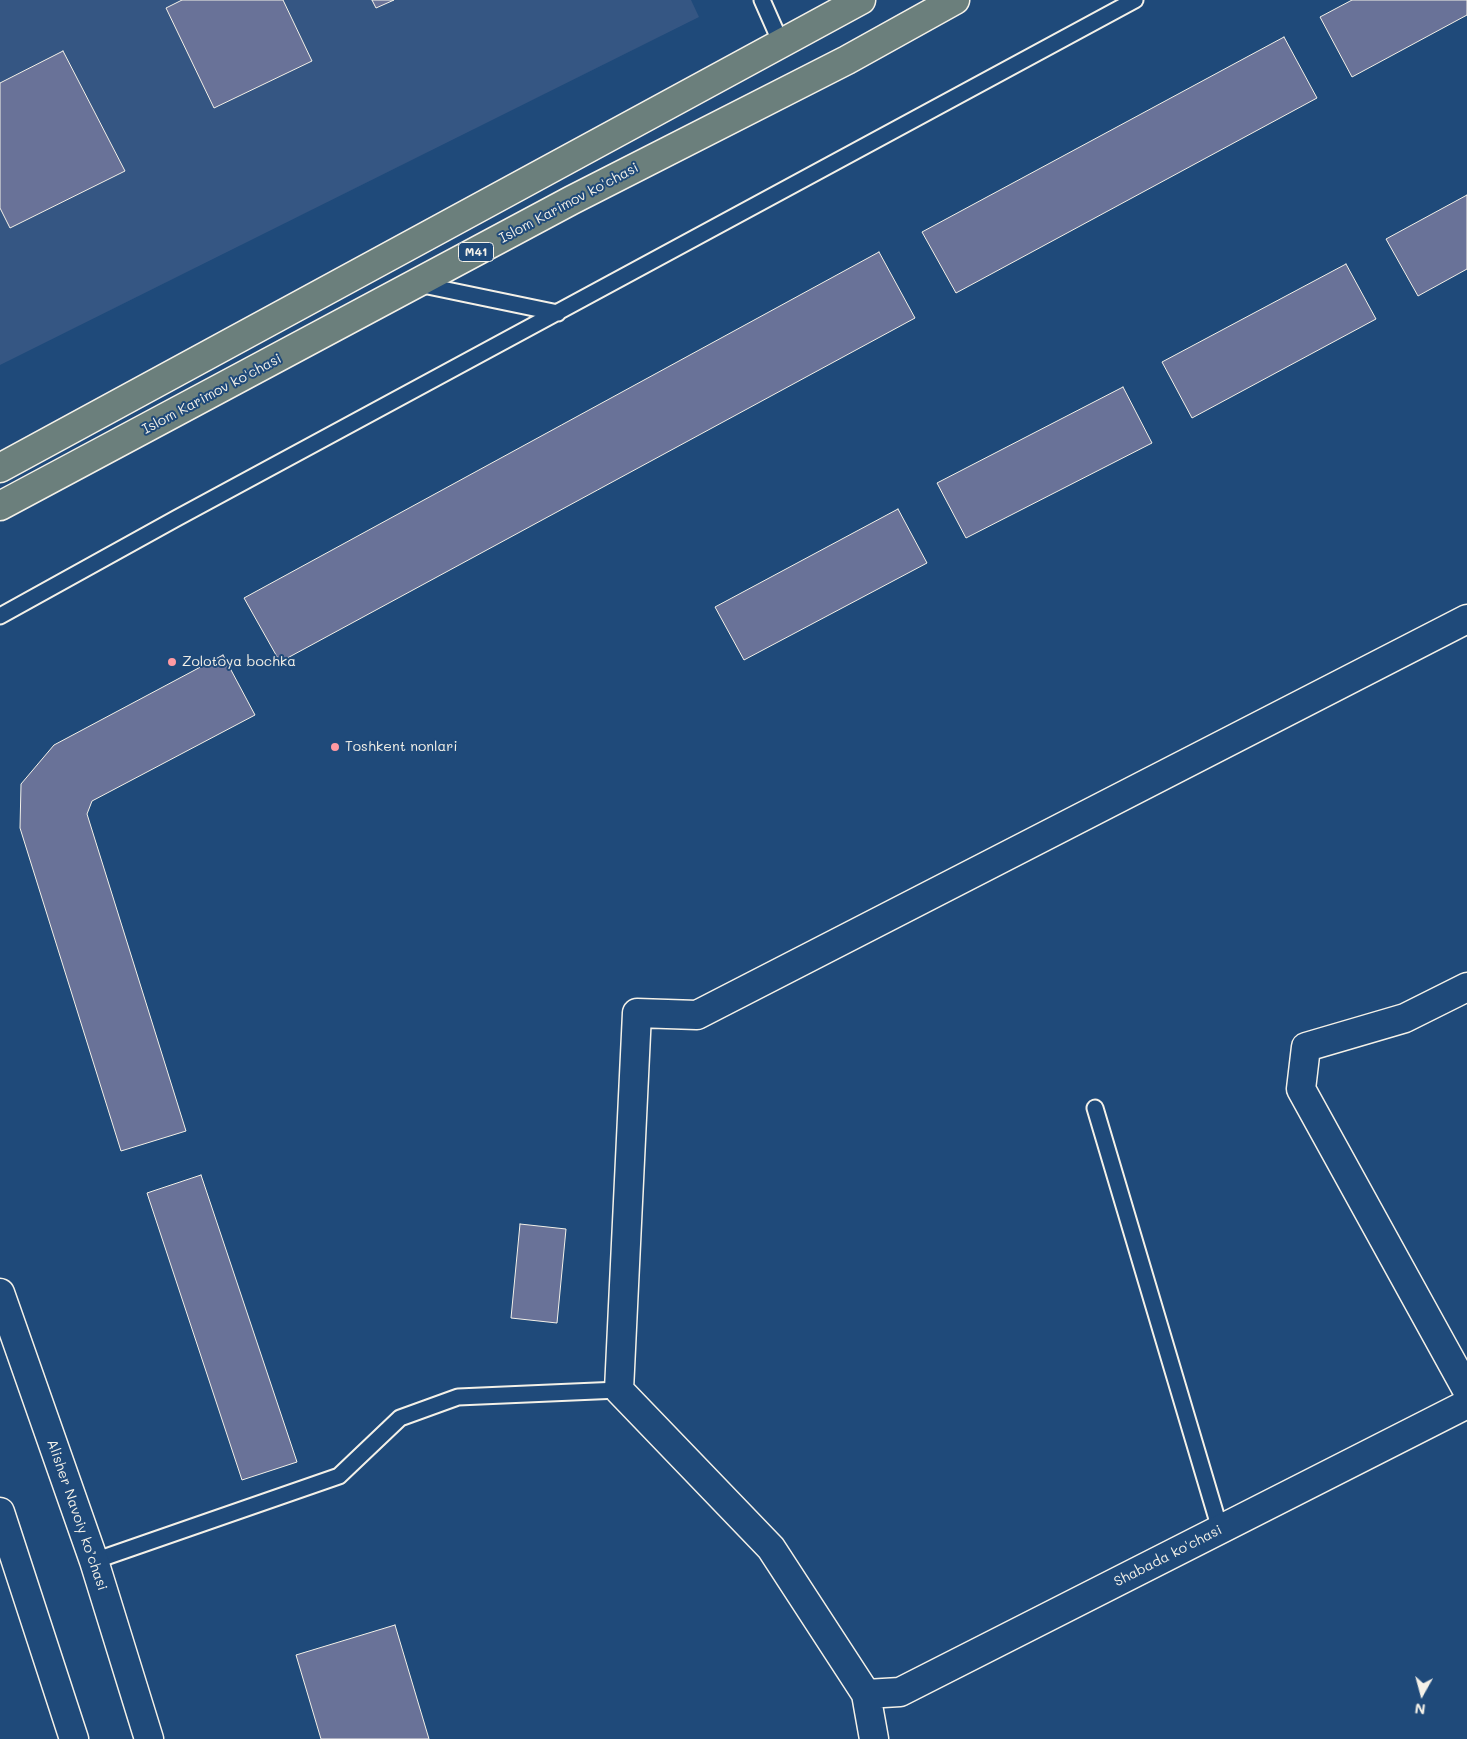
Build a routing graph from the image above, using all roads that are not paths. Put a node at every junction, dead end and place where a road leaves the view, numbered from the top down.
1 (762, 0) edge
2 (861, 0) edge
3 (954, 0) edge
4 (1135, 0) edge
5 (781, 43) junction
6 (416, 284) junction
7 (558, 313) junction
8 (0, 468) edge
9 (0, 506) edge
10 (0, 616) edge
11 (1467, 619) edge
12 (1467, 987) edge
13 (1095, 1108) dead end
14 (0, 1294) edge
15 (619, 1390) junction
16 (1467, 1390) edge
17 (1467, 1404) edge
18 (0, 1512) edge
19 (1220, 1529) junction
20 (94, 1562) junction
21 (866, 1694) junction
22 (74, 1739) edge
23 (149, 1739) edge
24 (874, 1739) edge

1 - 5 lane
2 - 5 main road
3 - 6 main road, Islom Karimov ko'chasi / M41
4 - 7 lane
5 - 8 main road
6 - 7 lane
6 - 9 main road, Islom Karimov ko'chasi / M41
7 - 10 lane
11 - 15 street
12 - 16 street
13 - 19 lane
14 - 20 street, Alisher Navoiy ko’chasi
15 - 20 lane
15 - 21 street
17 - 19 street, Shabada ko'chasi
18 - 22 street
19 - 21 street, Shabada ko'chasi
20 - 23 street, Alisher Navoiy ko’chasi
21 - 24 street

